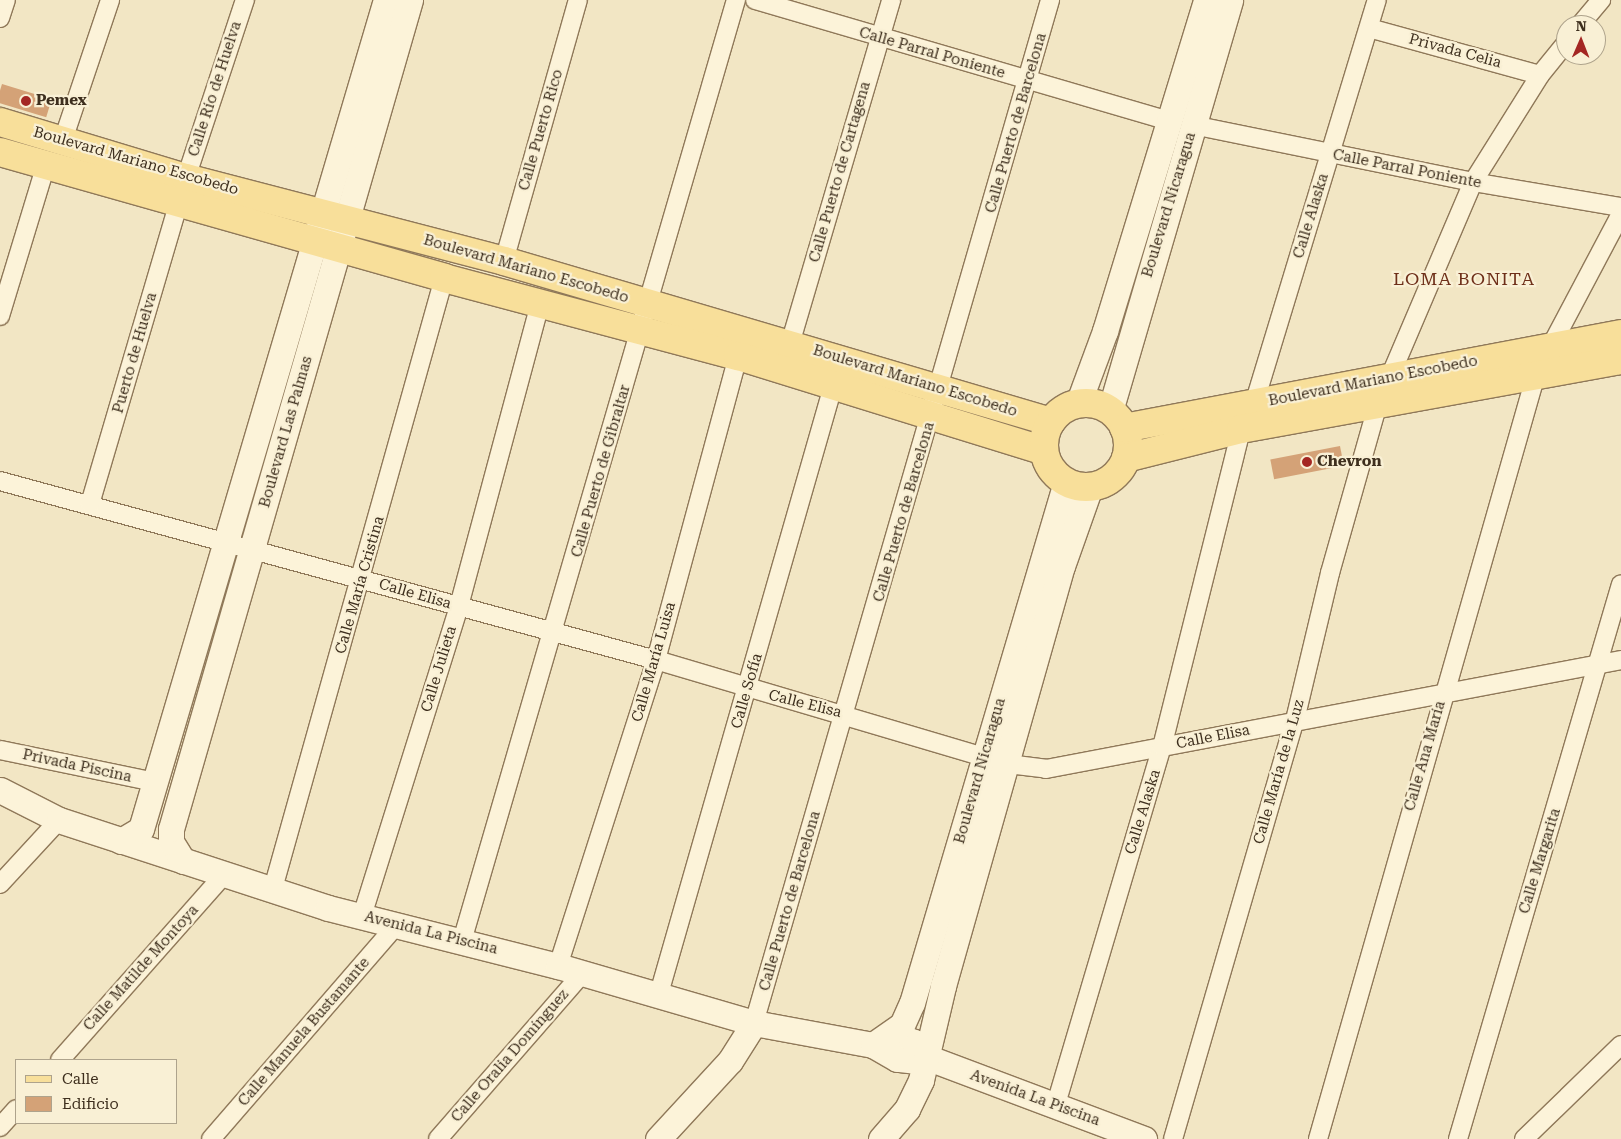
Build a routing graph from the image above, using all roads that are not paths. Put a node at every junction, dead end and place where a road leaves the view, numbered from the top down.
1 (6, 0) edge
2 (110, 0) edge
3 (245, 0) edge
4 (386, 0) edge
5 (410, 0) edge
6 (578, 0) edge
7 (736, 0) edge
8 (754, 0) edge
9 (891, 0) edge
10 (1050, 0) edge
11 (1206, 0) edge
12 (1230, 0) edge
13 (1377, 0) edge
14 (1601, 0) edge
15 (1588, 15) edge
16 (0, 18) edge
17 (1369, 28) junction
18 (880, 38) junction
19 (1556, 55) edge
20 (1540, 74) junction
21 (1028, 80) junction
22 (1168, 121) junction
23 (0, 122) edge
24 (1193, 125) junction
25 (63, 140) junction
26 (0, 152) edge
27 (1330, 154) junction
28 (46, 165) junction
29 (1473, 182) junction
30 (183, 190) junction
31 (1621, 207) edge
32 (323, 214) junction
33 (1621, 214) edge
34 (349, 221) junction
35 (314, 242) junction
36 (340, 249) junction
37 (504, 260) junction
38 (444, 278) junction
39 (4, 286) edge
40 (649, 303) junction
41 (540, 304) junction
42 (0, 316) edge
43 (641, 330) junction
44 (1621, 334) edge
45 (790, 344) junction
46 (1552, 346) junction
47 (738, 356) junction
48 (1621, 360) edge
49 (1536, 374) junction
50 (1389, 378) junction
51 (834, 384) junction
52 (940, 388) junction
53 (1378, 403) junction
54 (1078, 404) junction
55 (1254, 404) junction
56 (932, 414) junction
57 (1117, 419) junction
58 (1051, 422) junction
59 (1242, 429) junction
60 (1044, 450) junction
61 (1126, 458) junction
62 (0, 481) edge
63 (1078, 484) junction
64 (90, 504) junction
65 (225, 542) junction
66 (252, 550) junction
67 (362, 579) junction
68 (1621, 584) edge
69 (459, 606) junction
70 (554, 632) junction
71 (656, 660) junction
72 (1621, 660) edge
73 (1598, 664) junction
74 (747, 690) junction
75 (1443, 693) junction
76 (845, 714) junction
77 (1295, 720) junction
78 (1162, 747) junction
79 (0, 750) edge
80 (984, 757) junction
81 (1008, 764) junction
82 (154, 782) junction
83 (0, 790) edge
84 (59, 820) junction
85 (131, 835) junction
86 (170, 836) junction
87 (183, 861) junction
88 (223, 876) junction
89 (0, 884) edge
90 (272, 892) junction
91 (362, 916) junction
92 (397, 924) junction
93 (462, 941) junction
94 (558, 966) junction
95 (582, 974) junction
96 (658, 997) junction
97 (754, 1023) junction
98 (873, 1045) junction
99 (1621, 1045) edge
100 (926, 1057) junction
101 (61, 1059) edge
102 (1056, 1104) junction
103 (15, 1110) edge
104 (0, 1127) edge
105 (1141, 1138) edge
106 (211, 1139) edge
107 (438, 1139) edge
108 (658, 1139) edge
109 (881, 1139) edge
110 (1173, 1139) edge
111 (1318, 1139) edge
112 (1458, 1139) edge
113 (1524, 1139) edge

1 - 16 street
2 - 25 street
3 - 30 street, Calle Río de Huelva
4 - 32 street, Boulevard Las Palmas
5 - 34 street, Boulevard Las Palmas
6 - 37 street, Calle Puerto Rico
7 - 40 street, Calle Puerto de Gibraltar
8 - 18 street, Calle Parral Poniente
9 - 18 street, Calle Puerto de Cartagena
10 - 21 street, Calle Puerto de Barcelona
11 - 22 street, Boulevard Nicaragua
12 - 24 street, Boulevard Nicaragua
13 - 17 street, Calle Alaska
14 - 15 street
17 - 20 street, Privada Celia
17 - 27 street, Calle Alaska
18 - 21 street, Calle Parral Poniente
18 - 45 street, Calle Puerto de Cartagena
19 - 20 street
20 - 29 street
21 - 22 street, Calle Parral Poniente
21 - 52 street, Calle Puerto de Barcelona
22 - 54 street, Boulevard Nicaragua
23 - 25 main road, Boulevard Mariano Escobedo
24 - 27 street, Calle Parral Poniente
24 - 57 street, Boulevard Nicaragua
25 - 30 main road, Boulevard Mariano Escobedo
26 - 28 main road, Boulevard Mariano Escobedo
27 - 29 street, Calle Parral Poniente
27 - 55 street, Calle Alaska
28 - 30 main road, Boulevard Mariano Escobedo
28 - 39 street
29 - 31 street, Calle Parral Poniente
29 - 50 street
30 - 32 main road, Boulevard Mariano Escobedo
30 - 35 main road, Boulevard Mariano Escobedo
30 - 64 street, Puerto de Huelva
32 - 34 main road, Boulevard Mariano Escobedo
32 - 35 street, Boulevard Las Palmas
33 - 46 street
34 - 36 street, Boulevard Las Palmas
34 - 37 main road, Boulevard Mariano Escobedo
35 - 36 main road, Boulevard Mariano Escobedo
35 - 65 street, Boulevard Las Palmas
36 - 38 main road, Boulevard Mariano Escobedo
36 - 66 street, Boulevard Las Palmas
37 - 40 main road, Boulevard Mariano Escobedo
38 - 41 main road, Boulevard Mariano Escobedo
38 - 67 street, Calle María Cristina
39 - 42 street
40 - 43 street, Calle Puerto de Gibraltar
40 - 45 main road, Boulevard Mariano Escobedo
41 - 43 main road, Boulevard Mariano Escobedo
41 - 69 street, Calle Julieta
43 - 47 main road, Boulevard Mariano Escobedo
43 - 70 street, Calle Puerto de Gibraltar
44 - 46 main road, Boulevard Mariano Escobedo
45 - 52 main road, Boulevard Mariano Escobedo
46 - 50 main road, Boulevard Mariano Escobedo
47 - 51 main road, Boulevard Mariano Escobedo
47 - 71 street, Calle María Luisa
48 - 49 main road, Boulevard Mariano Escobedo
49 - 53 main road, Boulevard Mariano Escobedo
49 - 75 street, Calle Ana María
50 - 55 main road, Boulevard Mariano Escobedo
51 - 56 main road, Boulevard Mariano Escobedo
51 - 74 street, Calle Sofía
52 - 56 street, Calle Puerto de Barcelona
52 - 58 main road, Boulevard Mariano Escobedo
53 - 59 main road, Boulevard Mariano Escobedo
53 - 77 street, Calle María de la Luz
54 - 57 main road
54 - 58 main road
55 - 57 main road, Boulevard Mariano Escobedo
56 - 60 main road, Boulevard Mariano Escobedo
56 - 76 street, Calle Puerto de Barcelona
57 - 61 main road
58 - 60 main road
59 - 61 main road, Boulevard Mariano Escobedo
59 - 78 street, Calle Alaska
60 - 63 main road
61 - 63 main road
62 - 64 street, Calle Elisa
63 - 80 street, Boulevard Nicaragua
63 - 81 street, Boulevard Nicaragua
64 - 65 street, Calle Elisa
65 - 66 street, Calle Elisa
65 - 82 street, Boulevard Las Palmas
66 - 67 street, Calle Elisa
66 - 86 street, Boulevard Las Palmas
67 - 69 street, Calle Elisa
67 - 90 street, Calle María Cristina
68 - 73 street, Calle Margarita
69 - 70 street, Calle Elisa
69 - 91 street, Calle Julieta
70 - 71 street, Calle Elisa
70 - 93 street, Calle Puerto de Gibraltar
71 - 74 street, Calle Elisa
71 - 94 street, Calle María Luisa
72 - 73 street, Calle Elisa
73 - 75 street, Calle Elisa
73 - 112 street, Calle Margarita
74 - 76 street, Calle Elisa
74 - 96 street, Calle Sofía
75 - 77 street, Calle Elisa
75 - 111 street, Calle Ana María
76 - 80 street, Calle Elisa
76 - 97 street, Calle Puerto de Barcelona
77 - 78 street, Calle Elisa
77 - 110 street, Calle María de la Luz
78 - 81 street, Calle Elisa
78 - 102 street, Calle Alaska
79 - 82 street, Privada Piscina
80 - 81 street, Calle Elisa
80 - 98 street, Boulevard Nicaragua
81 - 100 street, Boulevard Nicaragua
82 - 85 street, Boulevard Las Palmas
83 - 84 street, Avenida La Piscina
84 - 85 street, Avenida La Piscina
84 - 89 street
85 - 86 street
85 - 87 street, Avenida La Piscina
86 - 87 street
87 - 88 street, Avenida La Piscina
88 - 90 street, Avenida La Piscina
88 - 101 street, Calle Matilde Montoya
90 - 91 street, Avenida La Piscina
91 - 92 street, Avenida La Piscina
92 - 93 street, Avenida La Piscina
92 - 106 street, Calle Manuela Bustamante
93 - 94 street, Avenida La Piscina
94 - 95 street, Avenida La Piscina
95 - 96 street, Avenida La Piscina
95 - 107 street, Calle Oralia Domínguez
96 - 97 street, Avenida La Piscina
97 - 98 street, Avenida La Piscina
97 - 108 street
98 - 100 street, Avenida La Piscina
99 - 113 street
100 - 102 street, Avenida La Piscina
100 - 109 street, Boulevard Nicaragua
102 - 105 street, Avenida La Piscina
103 - 104 street

